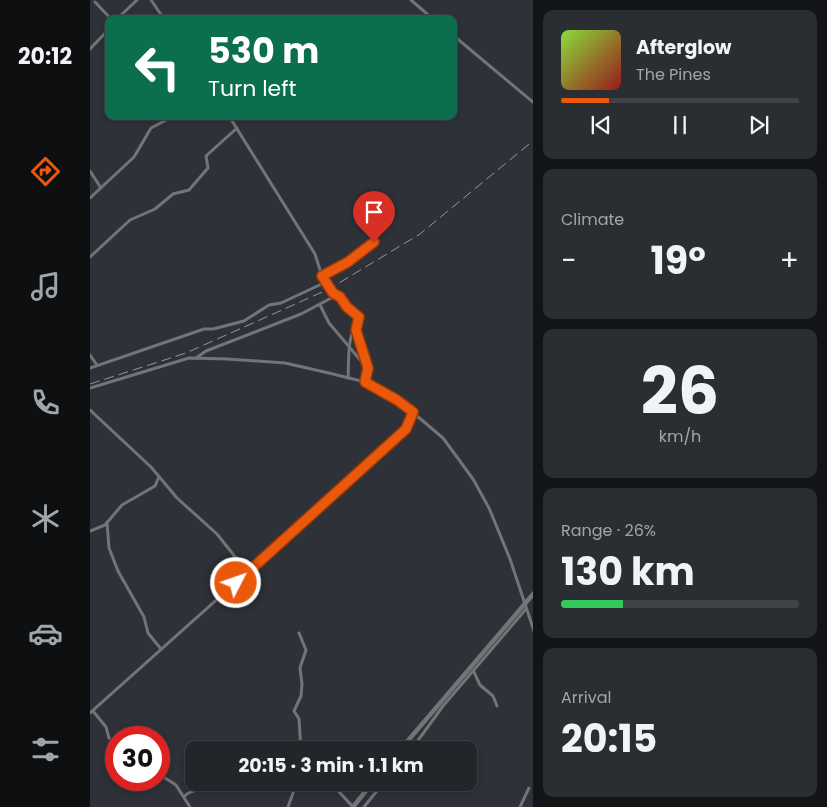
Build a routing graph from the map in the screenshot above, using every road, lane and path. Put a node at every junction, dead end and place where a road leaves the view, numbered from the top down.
1 (137, 0) edge
2 (151, 0) edge
3 (411, 0) edge
4 (94, 2) dead end
5 (107, 15) edge
6 (122, 15) edge
7 (161, 15) edge
8 (428, 15) edge
9 (105, 33) edge
10 (457, 39) edge
11 (90, 49) edge
12 (533, 104) edge
13 (166, 120) edge
14 (232, 120) edge
15 (237, 128) junction
16 (90, 171) edge
17 (102, 188) junction
18 (90, 198) edge
19 (373, 231) dead end
20 (90, 257) edge
21 (322, 276) junction
22 (326, 282) junction
23 (337, 295) junction
24 (320, 305) junction
25 (357, 326) junction
26 (350, 347) junction
27 (90, 355) edge
28 (196, 358) junction
29 (367, 364) junction
30 (97, 366) junction
31 (90, 368) edge
32 (348, 378) junction
33 (365, 382) junction
34 (90, 388) edge
35 (90, 410) edge
36 (413, 412) junction
37 (159, 477) junction
38 (107, 522) junction
39 (90, 531) edge
40 (248, 573) junction
41 (533, 593) edge
42 (525, 603) junction
43 (527, 609) junction
44 (533, 630) edge
45 (299, 633) dead end
46 (161, 649) junction
47 (472, 670) junction
48 (497, 706) dead end
49 (91, 712) edge
50 (105, 726) edge
51 (300, 741) edge
52 (408, 741) edge
53 (418, 741) edge
54 (170, 781) edge
55 (528, 788) dead end
56 (195, 791) edge
57 (294, 791) edge
58 (338, 791) edge
59 (365, 791) edge
60 (377, 791) edge
61 (184, 797) junction
62 (190, 807) edge
63 (288, 807) edge
64 (353, 807) edge
65 (364, 807) edge
66 (520, 807) edge

1 - 6 street
2 - 7 street
3 - 8 street
4 - 5 street
9 - 11 street
10 - 12 street
13 - 17 street
14 - 15 street
15 - 20 street
15 - 21 street
16 - 17 street
17 - 18 street
19 - 21 street
21 - 22 street
22 - 23 street
22 - 30 street
23 - 24 street
23 - 25 street
24 - 26 street
24 - 28 street
25 - 26 street
25 - 29 street
26 - 29 street
26 - 32 street
27 - 30 street
28 - 32 street
28 - 34 street
29 - 33 street
30 - 31 street
32 - 33 street
33 - 36 street
35 - 37 street
36 - 40 street
36 - 42 street
37 - 38 street
37 - 40 street
38 - 39 street
38 - 46 street
40 - 46 street
41 - 42 street
42 - 43 street
42 - 47 street
43 - 44 street
43 - 47 street
45 - 51 street
46 - 49 street
47 - 48 street
47 - 52 street
47 - 53 street
49 - 50 street
54 - 61 street
55 - 66 street
56 - 61 street
57 - 63 street
58 - 64 street
59 - 64 street
60 - 65 street
61 - 62 street

